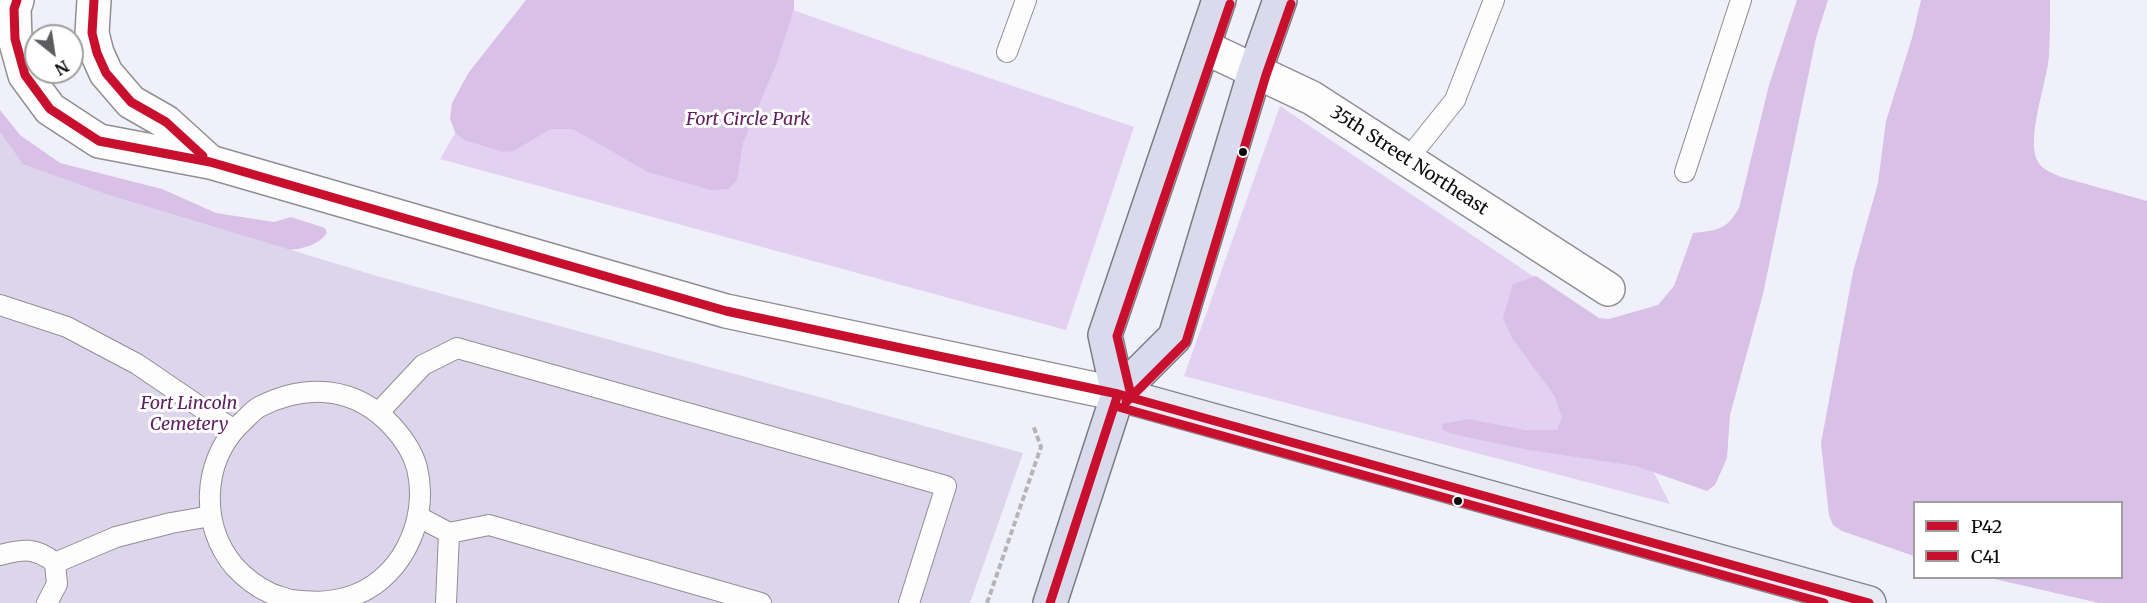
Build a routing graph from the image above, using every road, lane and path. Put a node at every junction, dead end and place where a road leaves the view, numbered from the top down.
1 (17, 0) edge
2 (94, 0) edge
3 (1026, 0) edge
4 (1219, 0) edge
5 (1280, 0) edge
6 (1741, 0) edge
7 (1491, 1) edge
8 (1204, 46) junction
9 (1007, 52) dead end
10 (1255, 71) junction
11 (1407, 160) junction
12 (210, 162) junction
13 (1685, 172) dead end
14 (1608, 289) dead end
15 (0, 305) edge
16 (1118, 394) junction
17 (379, 412) junction
18 (1033, 425) dead end
19 (234, 430) junction
20 (211, 516) junction
21 (419, 516) junction
22 (449, 533) junction
23 (0, 555) edge
24 (55, 563) junction
25 (1855, 599) edge
26 (293, 602) edge
27 (47, 603) edge
28 (446, 603) edge
29 (761, 603) edge
30 (909, 603) edge
31 (987, 603) edge
32 (1050, 603) edge

1 - 12 street
2 - 12 street
3 - 9 lane
4 - 8 main road
5 - 10 main road
6 - 13 lane
7 - 11 lane
8 - 10 street, 35th Street Northeast
8 - 16 main road
10 - 11 street, 35th Street Northeast
10 - 16 main road
11 - 14 street, 35th Street Northeast
12 - 16 street
15 - 19 lane
16 - 25 main road
16 - 32 main road
17 - 19 lane
17 - 21 lane
17 - 30 lane
18 - 31 path
19 - 20 lane
20 - 24 lane
20 - 26 lane
21 - 22 lane
21 - 26 lane
22 - 28 lane
22 - 29 lane
23 - 24 lane
24 - 27 lane

